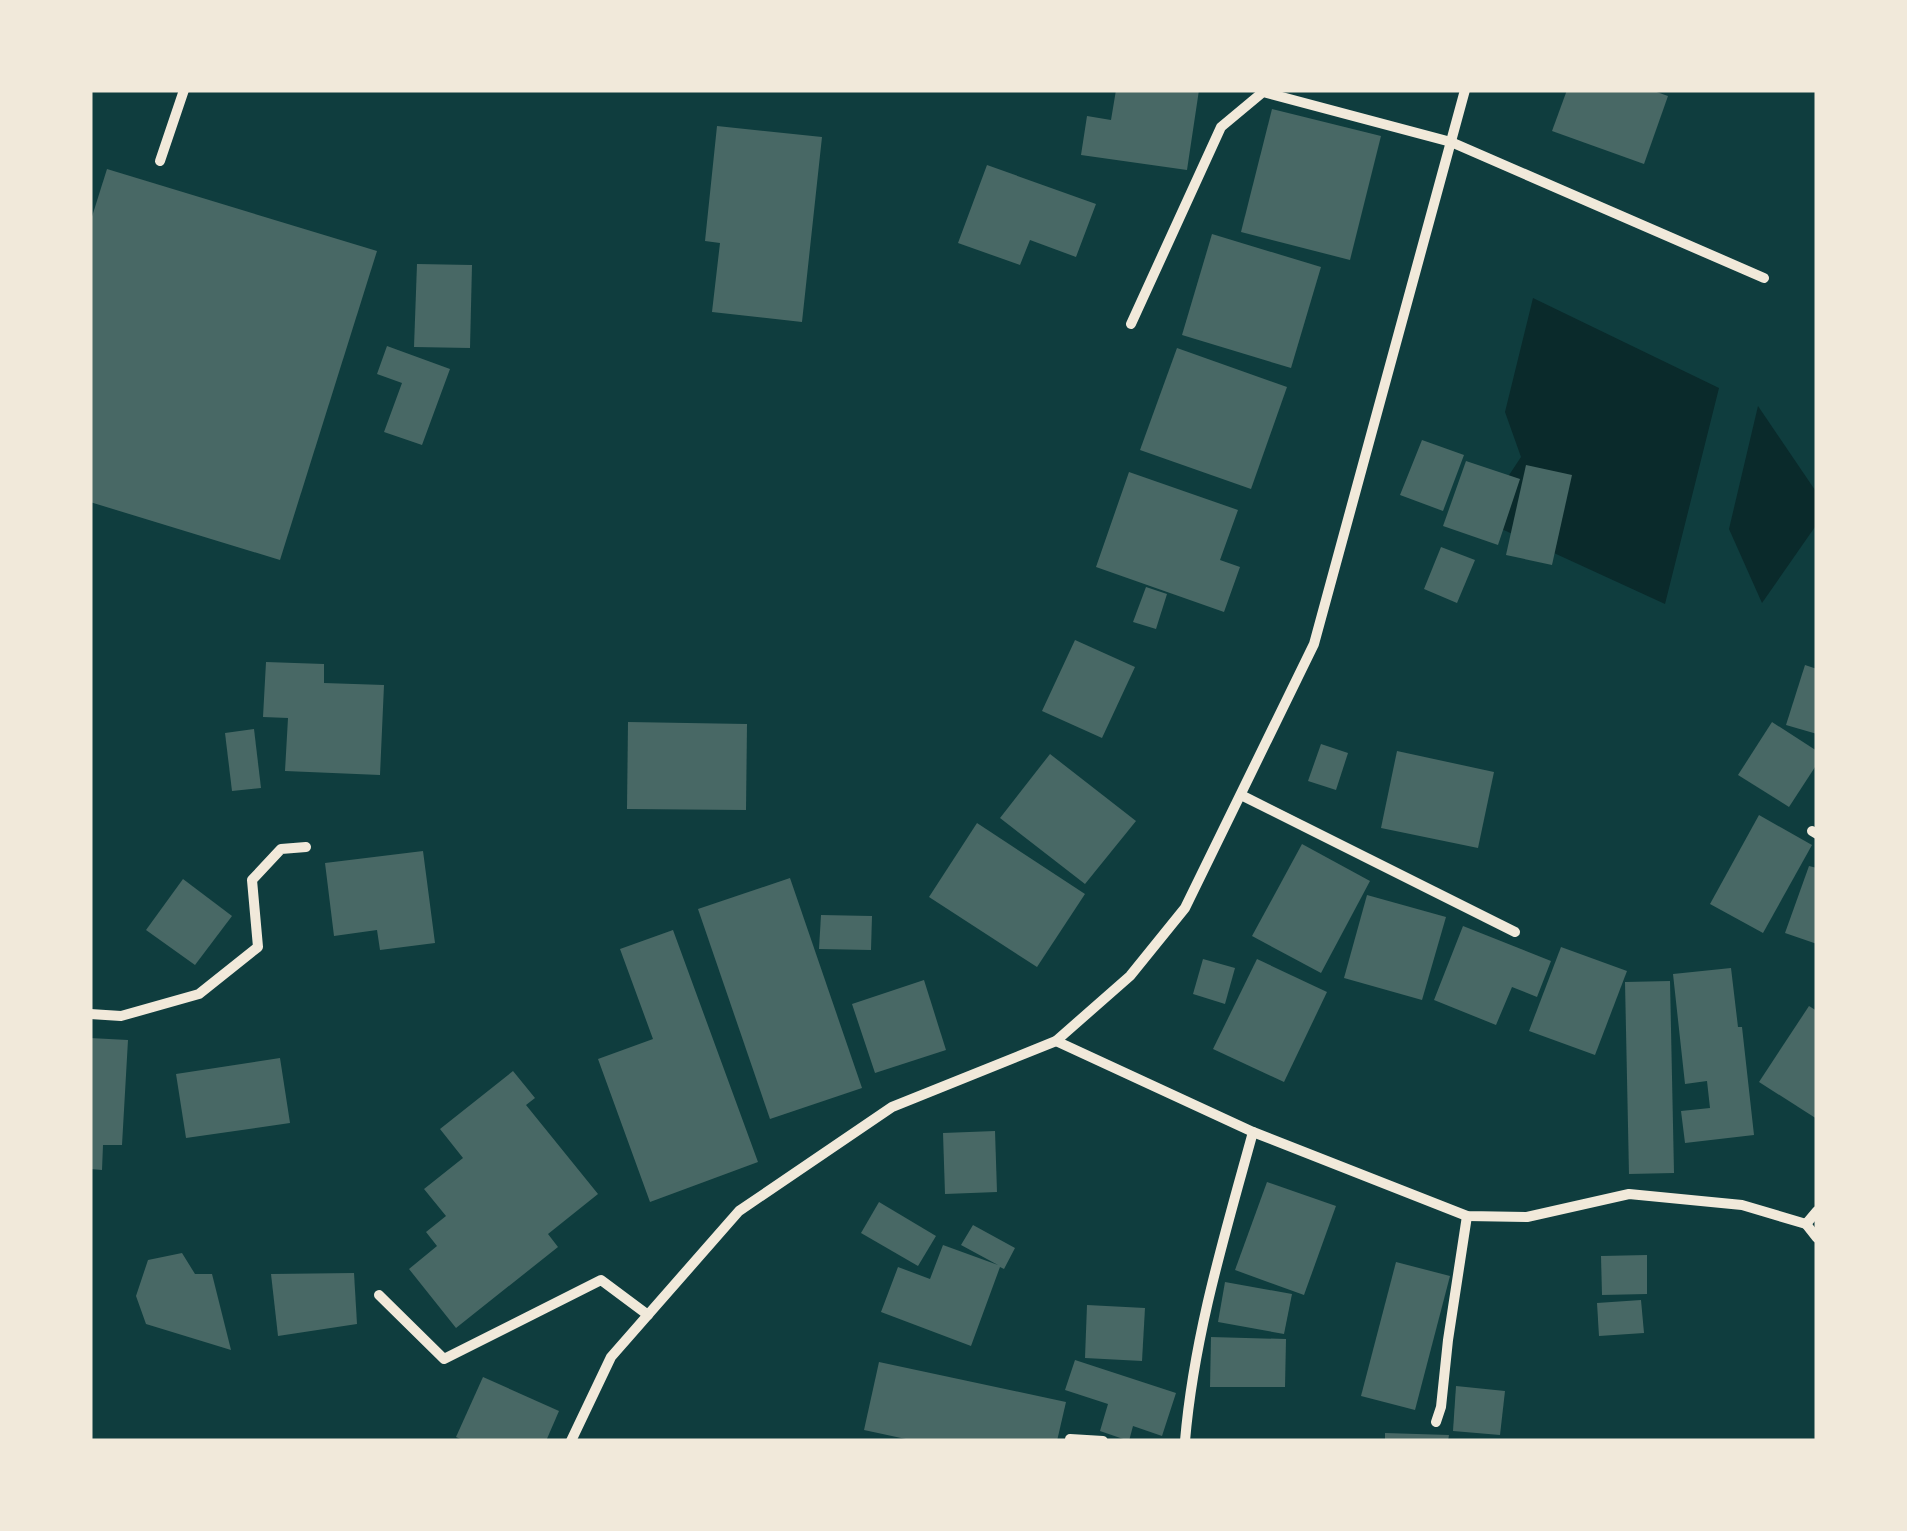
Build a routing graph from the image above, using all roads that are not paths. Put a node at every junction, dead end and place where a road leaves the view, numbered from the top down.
1 (184, 90) edge
2 (1465, 90) edge
3 (1451, 142) junction
4 (160, 161) dead end
5 (1764, 278) dead end
6 (1131, 324) dead end
7 (1242, 796) junction
8 (306, 847) dead end
9 (1516, 932) dead end
10 (90, 1014) edge
11 (1056, 1041) junction
12 (1253, 1132) junction
13 (1817, 1211) edge
14 (1467, 1216) junction
15 (1806, 1224) junction
16 (1817, 1238) edge
17 (379, 1295) dead end
18 (648, 1315) junction
19 (1436, 1422) dead end
20 (1070, 1439) edge
21 (571, 1441) edge
22 (1104, 1441) edge
23 (1184, 1441) edge

1 - 4 street
2 - 3 street
3 - 5 street
3 - 6 street
3 - 7 street
7 - 9 street
7 - 11 street
8 - 10 street
11 - 12 street
11 - 18 street
12 - 14 street
12 - 23 street
13 - 15 street
14 - 15 street
14 - 19 street
15 - 16 street
17 - 18 street
18 - 21 street
20 - 22 street

